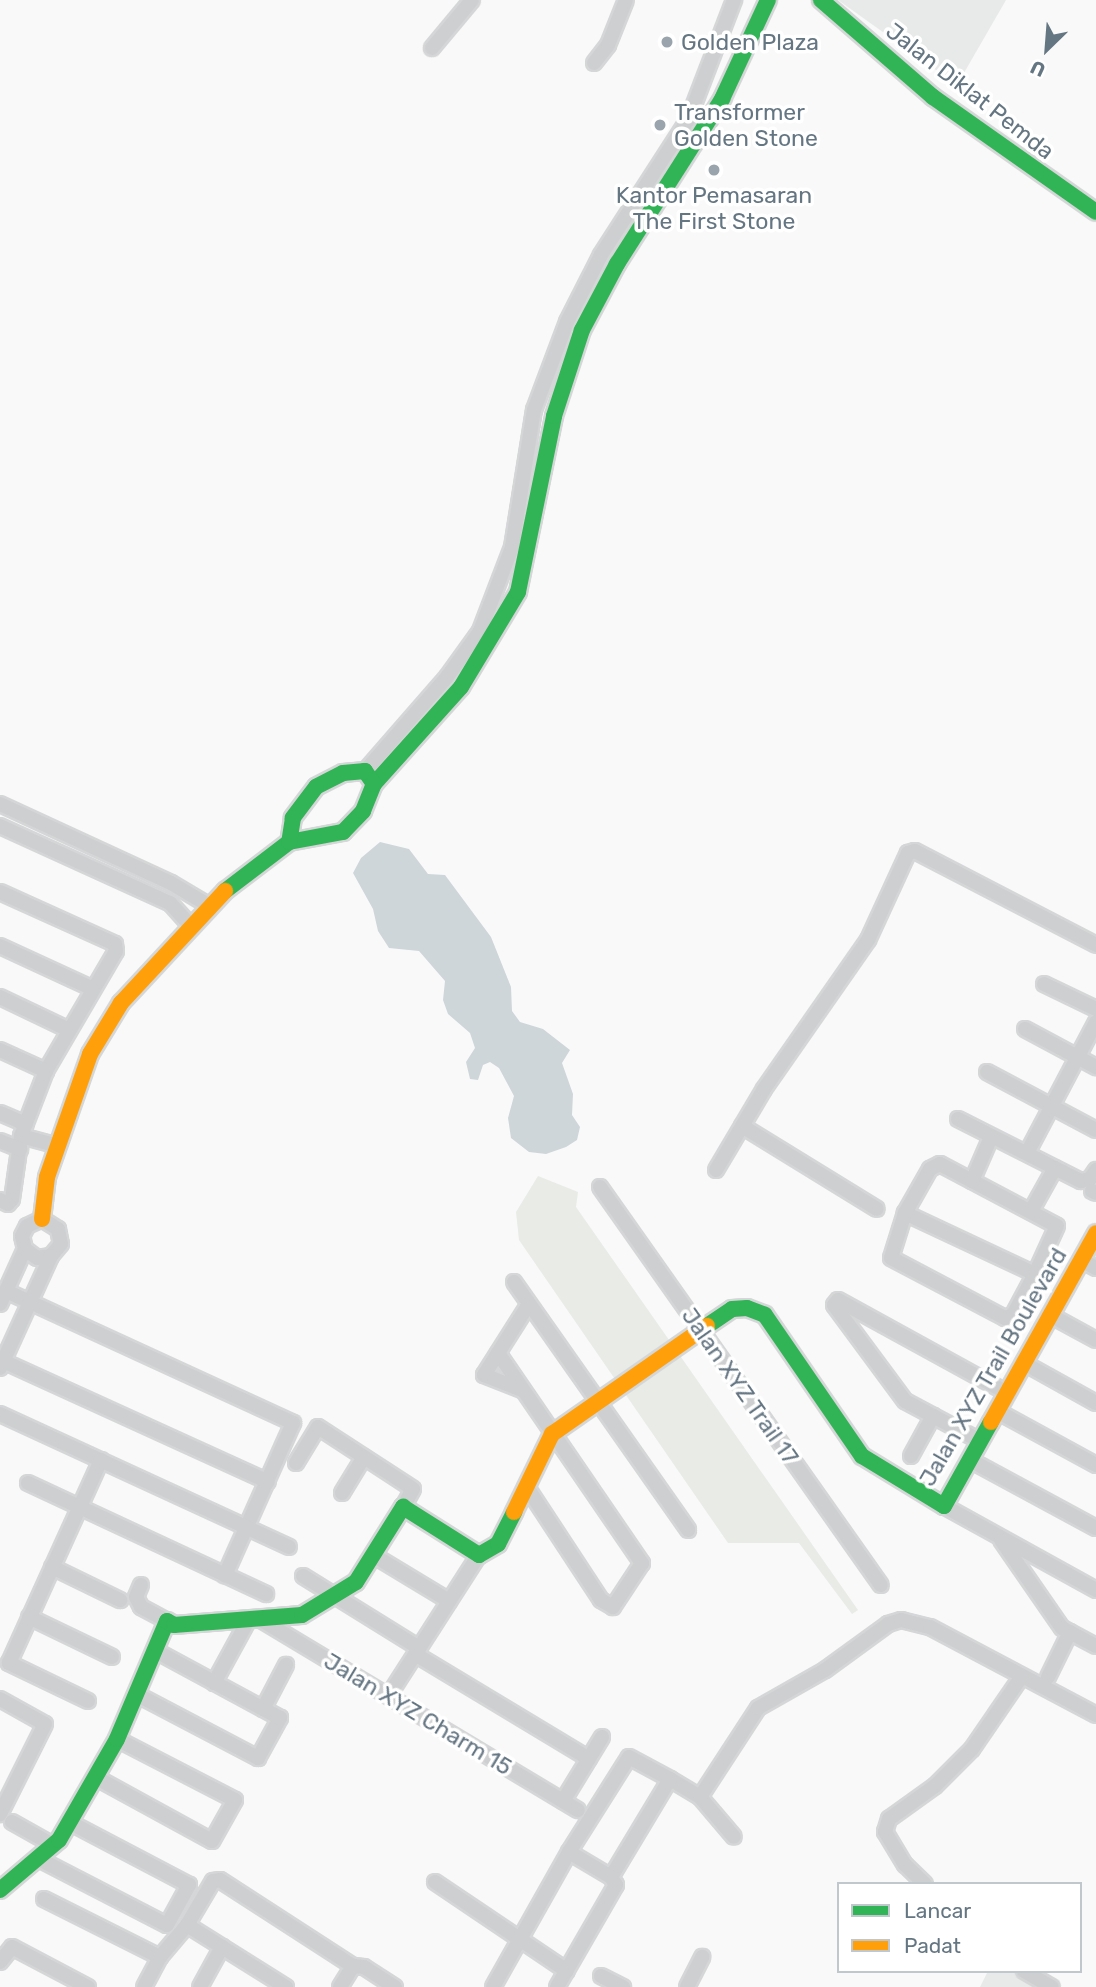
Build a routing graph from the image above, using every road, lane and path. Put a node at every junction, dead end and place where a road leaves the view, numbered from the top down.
1 (472, 0) edge
2 (626, 0) edge
3 (734, 0) edge
4 (768, 0) edge
5 (821, 0) edge
6 (432, 48) dead end
7 (594, 63) dead end
8 (1096, 212) edge
9 (370, 777) junction
10 (0, 804) edge
11 (0, 826) edge
12 (289, 842) junction
13 (171, 883) junction
14 (0, 892) edge
15 (163, 900) junction
16 (208, 905) junction
17 (190, 925) junction
18 (1096, 945) edge
19 (0, 946) edge
20 (1044, 984) dead end
21 (91, 988) junction
22 (0, 997) edge
23 (1096, 1009) edge
24 (1096, 1022) edge
25 (67, 1029) junction
26 (1025, 1029) dead end
27 (0, 1050) edge
28 (1076, 1057) junction
29 (1096, 1067) edge
30 (46, 1071) junction
31 (987, 1072) dead end
32 (1051, 1108) junction
33 (0, 1112) edge
34 (958, 1119) dead end
35 (742, 1126) junction
36 (1096, 1130) edge
37 (22, 1136) junction
38 (991, 1137) junction
39 (0, 1141) edge
40 (55, 1145) junction
41 (1027, 1153) junction
42 (1055, 1168) junction
43 (716, 1170) dead end
44 (1096, 1170) edge
45 (972, 1181) junction
46 (600, 1188) dead end
47 (0, 1200) edge
48 (877, 1209) dead end
49 (1031, 1210) junction
50 (905, 1213) junction
51 (42, 1219) junction
52 (1096, 1233) edge
53 (25, 1249) junction
54 (1088, 1255) edge
55 (51, 1256) junction
56 (1096, 1268) edge
57 (1035, 1274) junction
58 (514, 1282) dead end
59 (4, 1287) edge
60 (30, 1302) junction
61 (529, 1304) junction
62 (1050, 1315) junction
63 (701, 1331) junction
64 (1096, 1340) edge
65 (498, 1353) junction
66 (1024, 1363) junction
67 (2, 1364) edge
68 (523, 1390) junction
69 (1007, 1393) junction
70 (598, 1402) junction
71 (1096, 1402) edge
72 (997, 1411) junction
73 (0, 1414) edge
74 (933, 1416) junction
75 (552, 1433) junction
76 (981, 1441) junction
77 (911, 1456) dead end
78 (364, 1457) junction
79 (101, 1460) junction
80 (970, 1460) junction
81 (296, 1464) dead end
82 (1096, 1465) edge
83 (268, 1482) junction
84 (28, 1483) dead end
85 (526, 1486) junction
86 (342, 1493) dead end
87 (944, 1506) junction
88 (79, 1507) junction
89 (402, 1507) junction
90 (247, 1527) junction
91 (1096, 1528) edge
92 (688, 1530) dead end
93 (997, 1535) junction
94 (289, 1547) dead end
95 (373, 1555) junction
96 (479, 1555) junction
97 (52, 1567) junction
98 (225, 1574) junction
99 (303, 1576) dead end
100 (141, 1585) dead end
101 (881, 1585) dead end
102 (1096, 1590) edge
103 (266, 1594) dead end
104 (334, 1596) junction
105 (120, 1600) dead end
106 (449, 1601) junction
107 (29, 1618) junction
108 (253, 1619) junction
109 (167, 1621) junction
110 (1070, 1632) junction
111 (1096, 1646) edge
112 (154, 1650) junction
113 (417, 1651) junction
114 (112, 1657) dead end
115 (286, 1665) dead end
116 (1022, 1676) junction
117 (1048, 1677) dead end
118 (214, 1683) junction
119 (136, 1694) junction
120 (389, 1695) junction
121 (0, 1699) edge
122 (88, 1701) dead end
123 (1095, 1705) edge
124 (263, 1709) junction
125 (602, 1737) dead end
126 (117, 1739) junction
127 (589, 1759) junction
128 (95, 1777) junction
129 (670, 1779) junction
130 (700, 1797) junction
131 (563, 1801) junction
132 (578, 1810) dead end
133 (4, 1811) edge
134 (69, 1822) junction
135 (734, 1837) dead end
136 (52, 1845) junction
137 (569, 1852) junction
138 (37, 1858) junction
139 (611, 1877) junction
140 (3, 1880) edge
141 (436, 1882) dead end
142 (923, 1882) edge
143 (44, 1899) dead end
144 (187, 1925) junction
145 (519, 1937) junction
146 (222, 1947) junction
147 (160, 1957) junction
148 (702, 1957) dead end
149 (0, 1962) edge
150 (352, 1966) junction
151 (567, 1971) junction
152 (1028, 1973) edge
153 (601, 1976) dead end
154 (88, 1987) edge
155 (144, 1987) edge
156 (200, 1987) edge
157 (286, 1987) edge
158 (340, 1987) edge
159 (394, 1987) edge
160 (493, 1987) edge
161 (557, 1987) edge
162 (623, 1987) edge
163 (687, 1987) edge
164 (1052, 1987) edge

1 - 6 street
2 - 7 street
3 - 9 street
4 - 9 street
5 - 8 street, Jalan Diklat Pemda
9 - 12 street
9 - 12 street
10 - 13 street
11 - 15 street
12 - 16 street
13 - 15 street
13 - 16 street
14 - 21 street
15 - 17 street
16 - 17 street
17 - 40 street
18 - 35 street
19 - 21 street
20 - 23 street
21 - 25 street
22 - 25 street
24 - 28 street
25 - 30 street
26 - 28 street
27 - 30 street
28 - 29 street
28 - 32 street
30 - 37 street
31 - 32 street
32 - 36 street
32 - 41 street
33 - 37 street
34 - 38 street
35 - 43 street
35 - 48 street
37 - 39 street
37 - 40 street
37 - 47 street
38 - 41 street
38 - 45 street
40 - 51 street
41 - 42 street
42 - 44 street
42 - 49 street
45 - 49 street
45 - 50 street
46 - 63 street, Jalan XYZ Trail 17
49 - 57 street
50 - 57 street
50 - 57 street
51 - 53 street
51 - 55 street
52 - 54 street, Jalan XYZ Trail Boulevard
53 - 55 street
53 - 59 street
54 - 56 street
54 - 62 street, Jalan XYZ Trail Boulevard
55 - 60 street
58 - 61 street
59 - 60 street
60 - 67 street
60 - 83 street
61 - 65 street
61 - 70 street
62 - 64 street
62 - 66 street, Jalan XYZ Trail Boulevard
63 - 70 street, Jalan XYZ Trail Boulevard
63 - 87 street, Jalan XYZ Trail Boulevard
63 - 101 street, Jalan XYZ Trail 17
65 - 68 street
65 - 68 street
66 - 69 street, Jalan XYZ Trail Boulevard
66 - 71 street
67 - 83 street
68 - 75 street
69 - 72 street, Jalan XYZ Trail Boulevard
69 - 74 street
70 - 75 street, Jalan XYZ Trail Boulevard
70 - 92 street
72 - 76 street, Jalan XYZ Trail Boulevard
72 - 82 street
73 - 79 street
74 - 76 street
74 - 77 street
75 - 85 street
75 - 85 street
76 - 80 street, Jalan XYZ Trail Boulevard
78 - 81 street
78 - 86 street
78 - 89 street
79 - 88 street
79 - 90 street
80 - 87 street, Jalan XYZ Trail Boulevard
80 - 91 street
83 - 90 street
84 - 88 street
85 - 96 street
87 - 93 street
88 - 97 street
88 - 98 street
89 - 95 street
89 - 96 street
90 - 94 street
90 - 98 street
93 - 102 street
93 - 110 street
95 - 104 street
95 - 106 street
96 - 106 street
97 - 105 street
97 - 107 street
98 - 103 street
99 - 104 street
100 - 109 street
104 - 108 street
104 - 113 street
106 - 113 street
107 - 114 street
107 - 122 street
108 - 109 street
108 - 118 street
108 - 120 street, Jalan XYZ Charm 15
109 - 112 street
110 - 111 street
110 - 117 street
112 - 118 street
112 - 119 street
113 - 120 street
113 - 127 street
115 - 124 street
116 - 123 street
116 - 130 street
116 - 142 street
118 - 124 street
119 - 124 street
119 - 126 street
120 - 131 street, Jalan XYZ Charm 15
121 - 133 street
125 - 127 street
126 - 128 street
126 - 128 street
127 - 131 street
128 - 134 street
129 - 130 street
129 - 137 street
129 - 139 street
130 - 135 street
131 - 132 street, Jalan XYZ Charm 15
133 - 136 street
134 - 136 street
134 - 138 street
136 - 138 street
137 - 139 street
137 - 145 street
138 - 140 street
139 - 151 street
141 - 145 street
143 - 147 street
144 - 146 street
144 - 147 street
144 - 150 street
145 - 151 street
145 - 160 street
146 - 156 street
146 - 157 street
147 - 155 street
148 - 163 street
149 - 154 street
150 - 158 street
150 - 159 street
151 - 161 street
152 - 164 street
153 - 162 street

